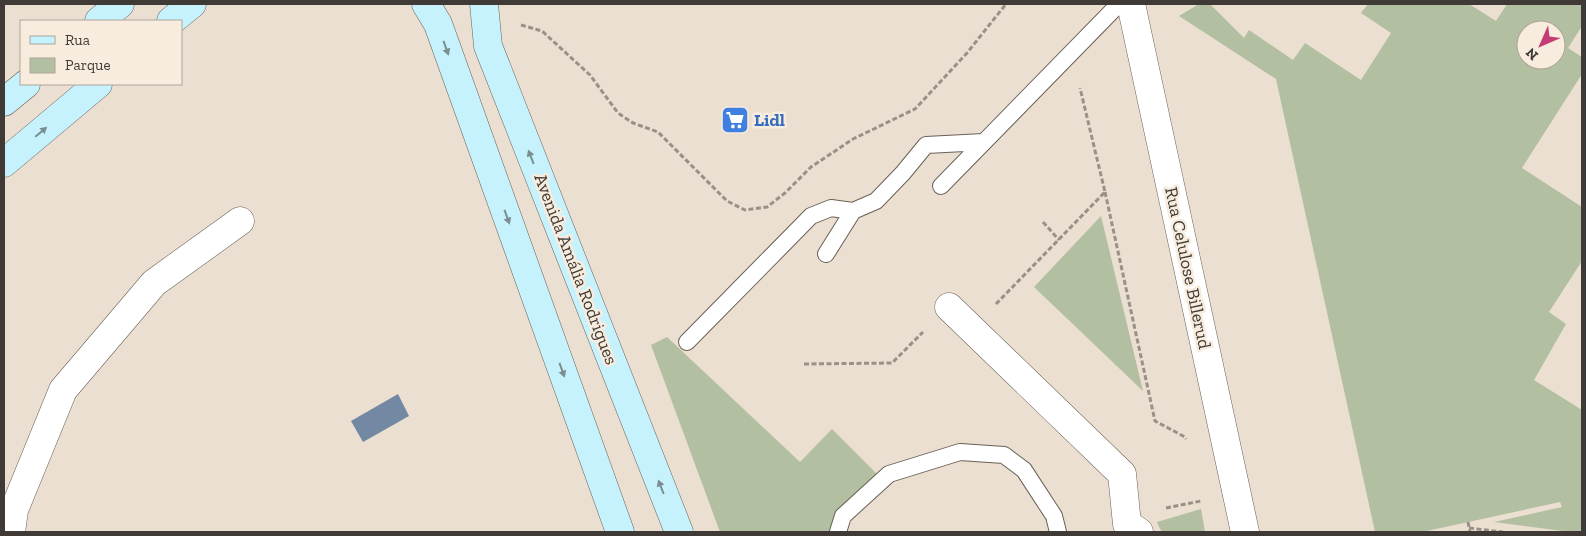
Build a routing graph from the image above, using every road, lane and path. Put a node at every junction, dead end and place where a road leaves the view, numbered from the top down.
1 (120, 4) edge
2 (192, 4) edge
3 (426, 4) edge
4 (1006, 4) edge
5 (1119, 4) edge
6 (1131, 4) edge
7 (484, 8) edge
8 (100, 20) edge
9 (173, 20) edge
10 (1071, 53) junction
11 (25, 85) edge
12 (97, 85) edge
13 (4, 102) edge
14 (984, 142) junction
15 (4, 163) edge
16 (941, 186) dead end
17 (1105, 192) junction
18 (853, 211) junction
19 (240, 221) dead end
20 (1043, 222) dead end
21 (1059, 240) junction
22 (826, 254) dead end
23 (1018, 282) dead end
24 (949, 307) dead end
25 (687, 342) dead end
26 (912, 344) dead end
27 (804, 364) dead end
28 (1188, 446) dead end
29 (1204, 500) dead end
30 (1165, 508) dead end
31 (1468, 522) dead end
32 (1128, 529) edge
33 (1470, 530) edge
34 (11, 532) edge
35 (620, 532) edge
36 (679, 532) edge
37 (838, 532) edge
38 (1058, 532) edge
39 (1245, 532) edge
40 (1503, 532) edge

1 - 8 main road
2 - 9 main road
3 -> 35 main road
4 - 7 path
5 - 10 lane
6 - 39 street, Rua Celulose Billerud
36 -> 7 main road, Avenida Amália Rodrigues
10 - 14 lane
10 - 17 path
11 - 13 main road
15 -> 12 main road
14 - 16 lane
14 - 18 lane
17 - 21 path
17 - 28 path
18 - 22 lane
18 - 25 lane
19 - 34 street
20 - 21 path
21 - 23 path
24 - 32 street
26 - 27 path
29 - 30 path
31 - 33 path
33 - 40 path
37 - 38 lane

